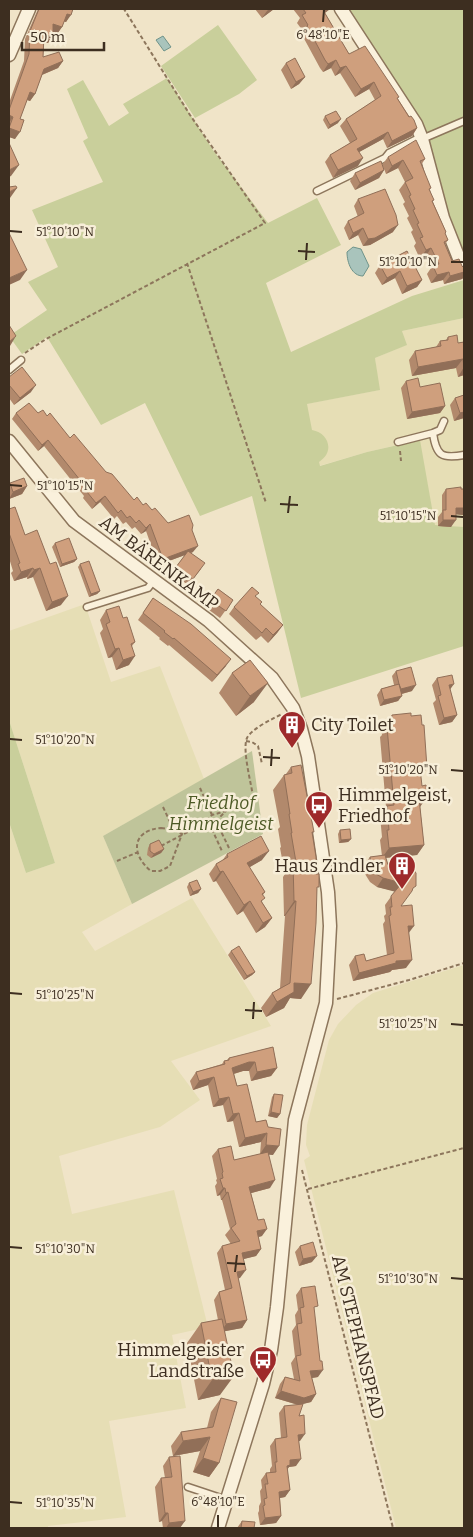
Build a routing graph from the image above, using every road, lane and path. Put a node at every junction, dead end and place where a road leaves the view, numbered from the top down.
1 (29, 9) edge
2 (124, 9) edge
3 (341, 9) edge
4 (9, 55) edge
5 (464, 121) edge
6 (422, 138) junction
7 (317, 191) dead end
8 (187, 263) junction
9 (464, 271) edge
10 (22, 360) joint
11 (9, 370) edge
12 (444, 421) dead end
13 (434, 434) junction
14 (9, 441) edge
15 (398, 442) dead end
16 (464, 455) edge
17 (266, 503) dead end
18 (154, 580) junction
19 (88, 607) dead end
20 (293, 708) junction
21 (246, 741) junction
22 (262, 764) dead end
23 (200, 788) dead end
24 (163, 806) dead end
25 (226, 811) junction
26 (212, 814) junction
27 (216, 821) junction
28 (209, 823) junction
29 (202, 824) junction
30 (174, 830) junction
31 (182, 834) junction
32 (158, 848) edge
33 (228, 848) dead end
34 (222, 851) dead end
35 (138, 852) junction
36 (117, 861) dead end
37 (464, 963) edge
38 (326, 1003) junction
39 (464, 1148) edge
40 (291, 1155) junction
41 (308, 1188) junction
42 (188, 1487) dead end
43 (227, 1500) junction
44 (218, 1528) edge
45 (393, 1528) edge

1 - 4 street
2 - 8 path
3 - 6 street
5 - 6 lane
6 - 7 lane
6 - 9 street
8 - 10 path
8 - 17 path
10 - 11 lane
12 - 13 lane
13 - 15 lane
13 - 16 lane
14 - 18 street, AM BÄRENKAMP
18 - 19 lane
18 - 20 street, AM BÄRENKAMP
20 - 21 path
20 - 38 street
21 - 22 path
21 - 25 path
23 - 26 path
24 - 30 path
25 - 26 path
25 - 27 path
26 - 29 path
27 - 28 path
27 - 33 path
28 - 29 path
28 - 34 path
29 - 31 path
30 - 31 path
30 - 35 path
31 - 32 path
31 - 35 path
35 - 36 path
37 - 38 path
38 - 40 street
39 - 41 path
40 - 41 path, AM STEPHANSPFAD
40 - 43 street
41 - 45 path, AM STEPHANSPFAD
42 - 43 lane
43 - 44 street

